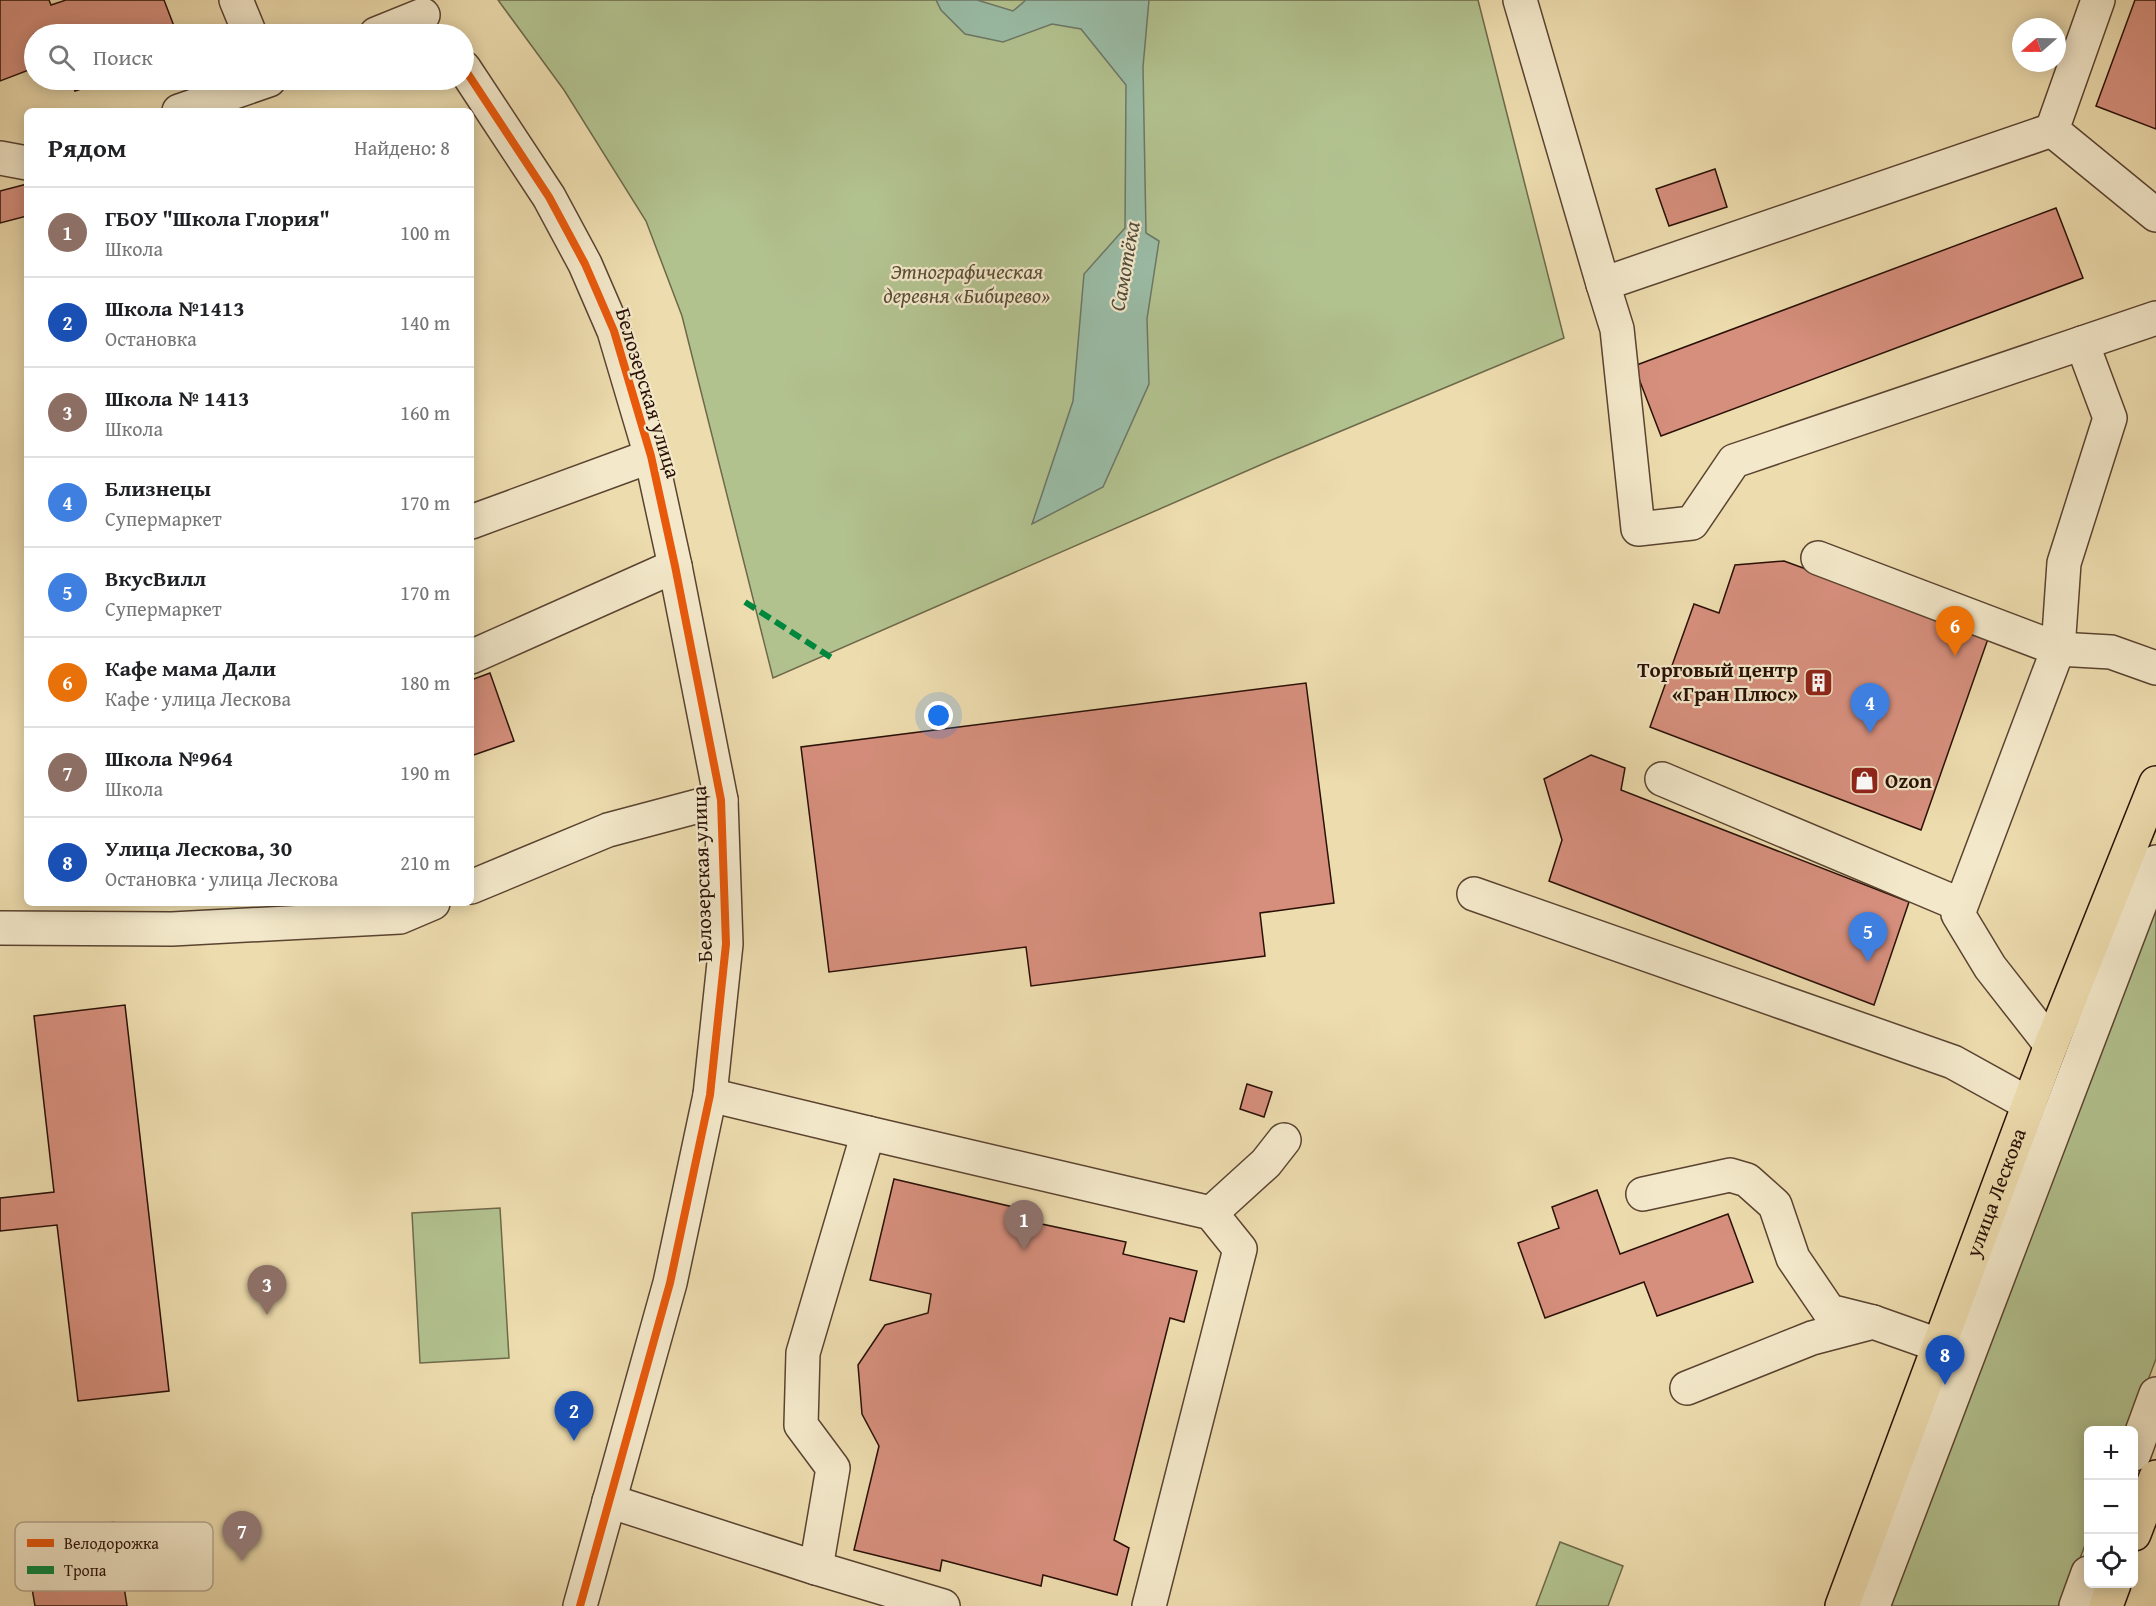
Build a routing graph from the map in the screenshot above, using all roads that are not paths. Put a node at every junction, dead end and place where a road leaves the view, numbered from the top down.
1 (236, 0) edge
2 (1520, 0) edge
3 (2098, 0) edge
4 (424, 16) edge
5 (246, 24) edge
6 (403, 24) edge
7 (474, 82) edge
8 (239, 90) edge
9 (188, 108) edge
10 (2052, 130) junction
11 (0, 158) edge
12 (24, 163) edge
13 (2156, 215) edge
14 (1604, 284) junction
15 (2156, 318) edge
16 (2082, 343) junction
17 (651, 456) junction
18 (474, 521) edge
19 (1818, 558) dead end
20 (675, 566) junction
21 (2058, 649) junction
22 (474, 656) edge
23 (2156, 668) edge
24 (1662, 779) dead end
25 (2156, 783) edge
26 (721, 800) junction
27 (2156, 862) edge
28 (474, 886) edge
29 (1474, 894) dead end
30 (1961, 904) junction
31 (426, 906) edge
32 (0, 928) edge
33 (2051, 1045) junction
34 (710, 1095) junction
35 (2029, 1104) junction
36 (868, 1133) junction
37 (1284, 1140) dead end
38 (1643, 1194) dead end
39 (1211, 1213) junction
40 (1874, 1322) junction
41 (1938, 1345) junction
42 (1687, 1388) dead end
43 (2156, 1394) edge
44 (2138, 1441) edge
45 (2156, 1477) edge
46 (609, 1501) junction
47 (2138, 1522) edge
48 (816, 1568) junction
49 (2084, 1584) edge
50 (2113, 1588) edge
51 (580, 1606) edge
52 (943, 1606) edge
53 (1149, 1606) edge
54 (1842, 1606) edge
55 (1873, 1606) edge
56 (2076, 1606) edge
57 (2106, 1606) edge

1 - 5 street
2 - 14 street
3 - 10 street
4 - 6 street
7 - 17 street, Белозерская улица
8 - 9 street
10 - 13 street
10 - 14 street
11 - 12 street
14 - 16 street
15 - 16 street
16 - 21 street
17 - 18 street
17 - 20 street, Белозерская улица
19 - 21 street
20 - 22 street
20 - 26 street, Белозерская улица
21 - 23 street
21 - 30 street
24 - 30 street
25 - 33 main road, улица Лескова
26 - 28 street
26 - 34 street, Белозерская улица
27 - 55 street, улица Лескова
29 - 35 street
30 - 33 street
31 - 32 street
33 - 35 main road, улица Лескова
34 - 36 street
34 - 46 street, Белозерская улица
35 - 41 main road, улица Лескова
36 - 39 street
36 - 48 street
37 - 39 street
38 - 40 street
39 - 53 street
40 - 41 street
40 - 42 street
41 - 54 main road, улица Лескова
43 - 44 street
45 - 47 main road
46 - 48 street
46 - 51 street, Белозерская улица
48 - 52 street
49 - 56 street
50 - 57 main road

